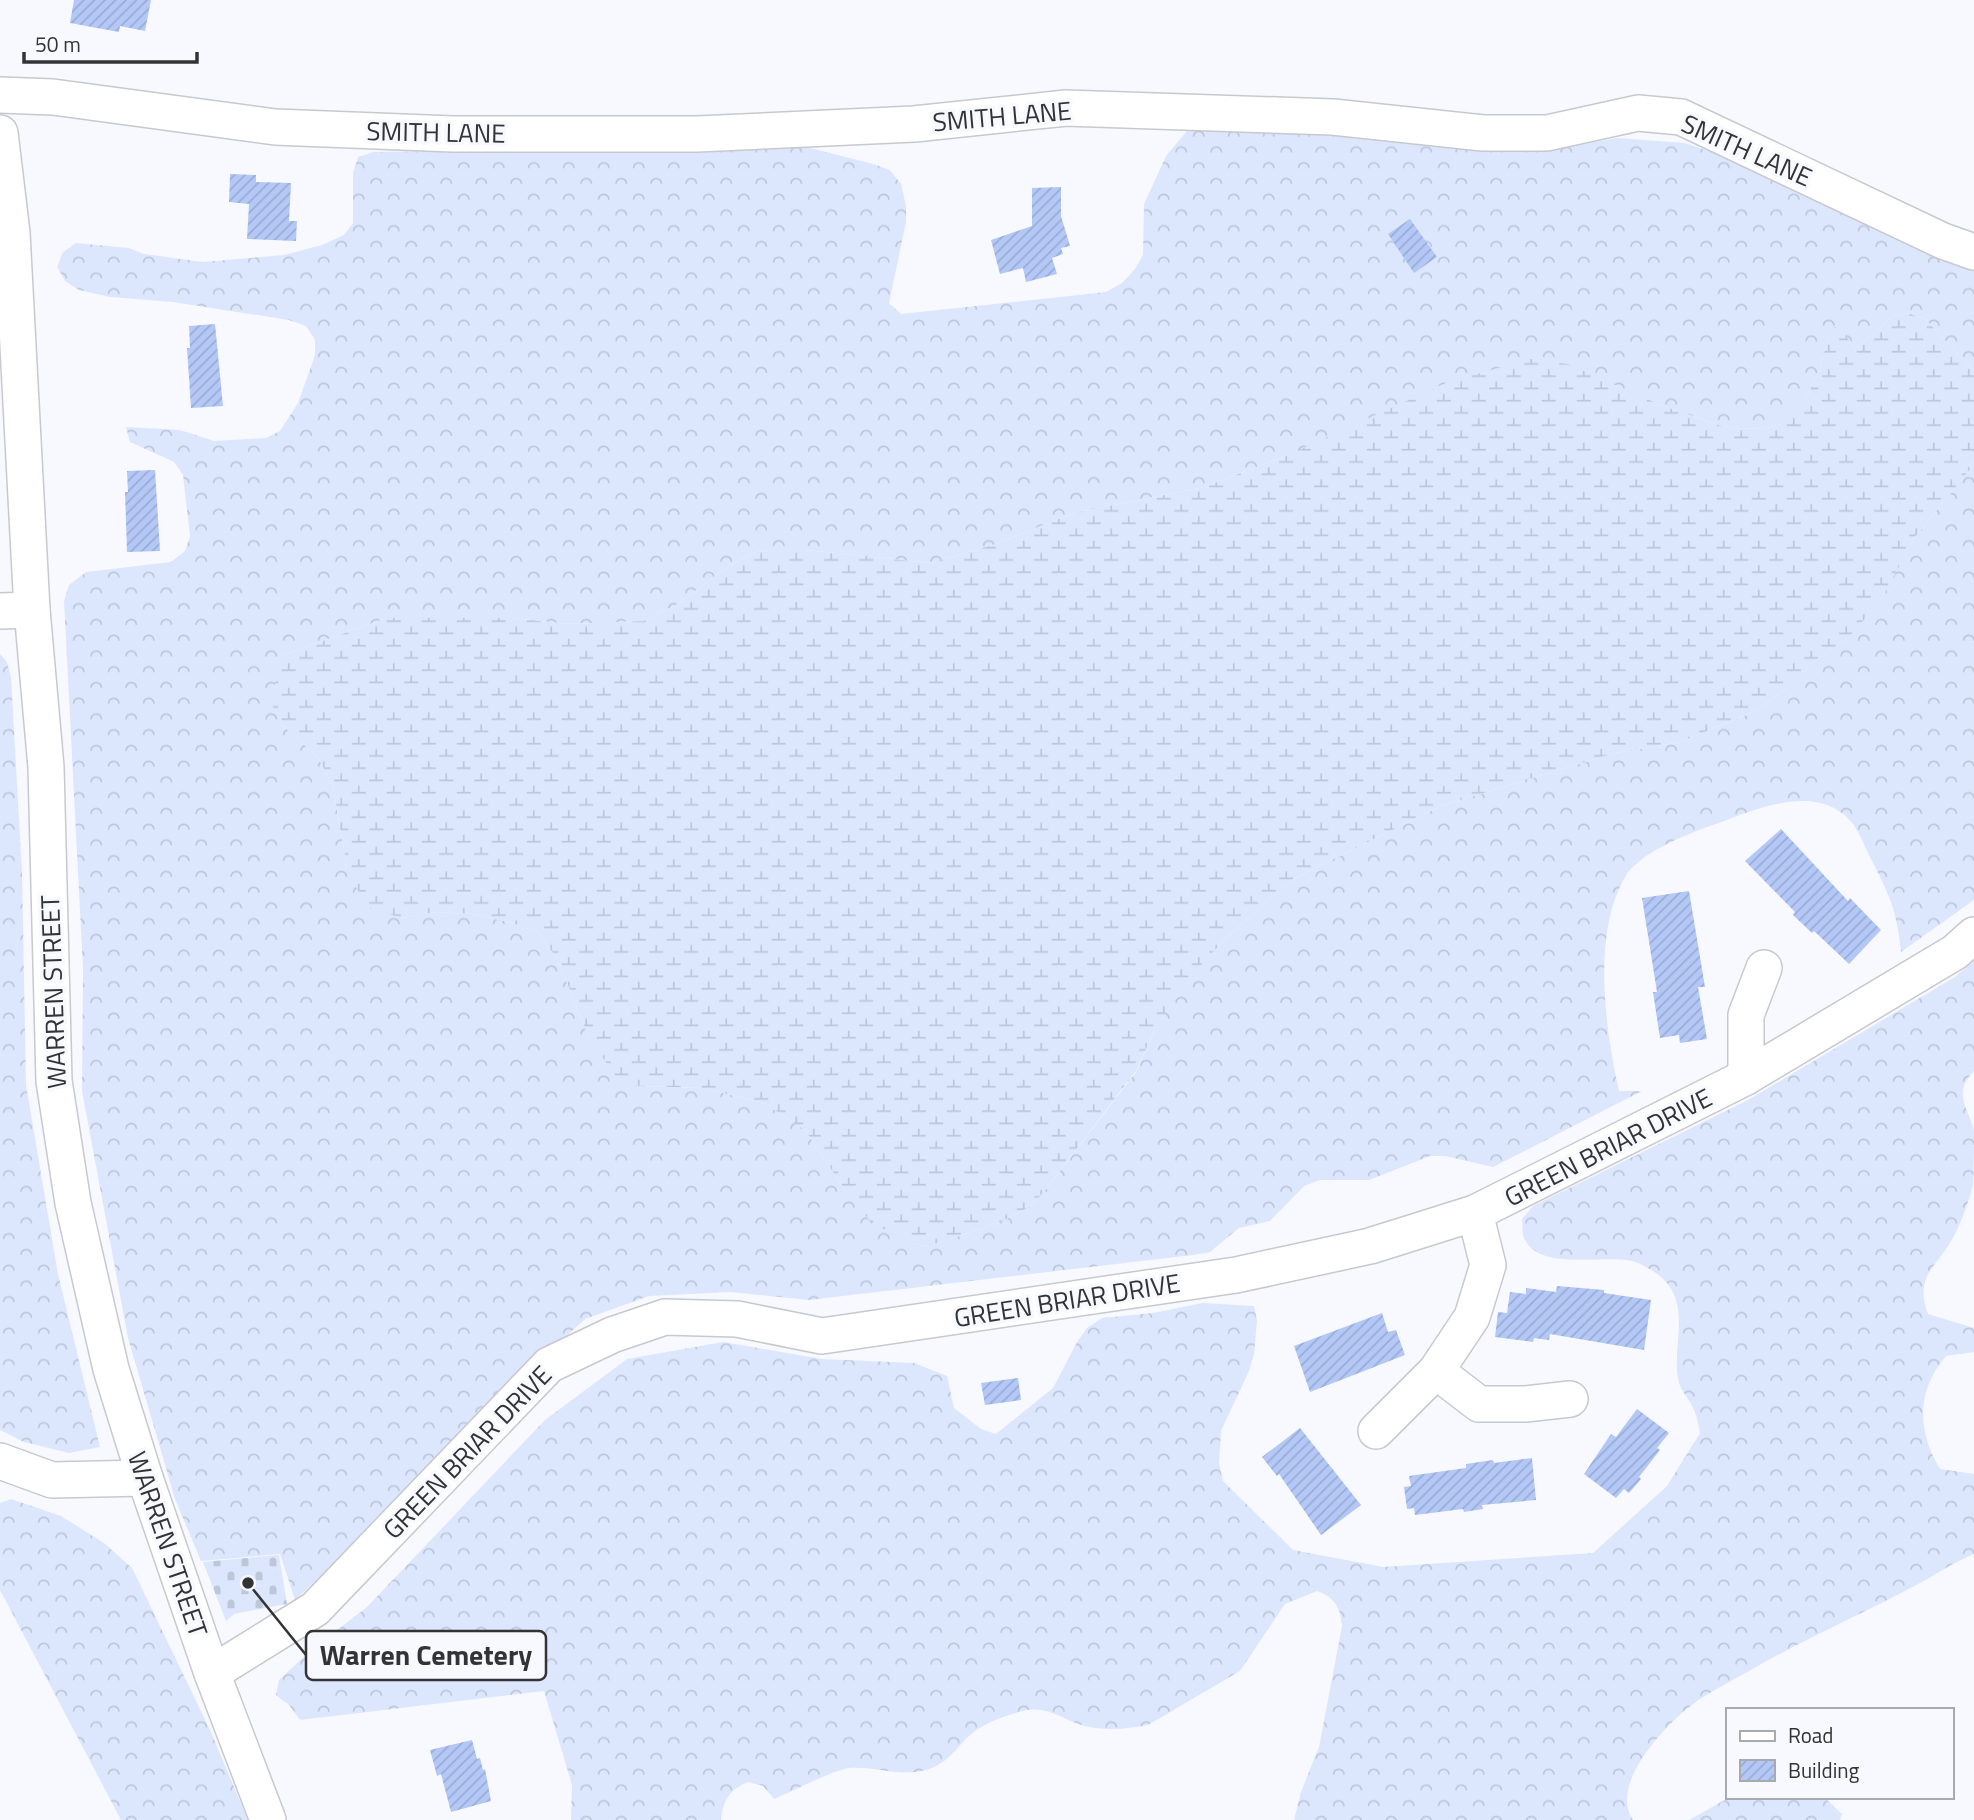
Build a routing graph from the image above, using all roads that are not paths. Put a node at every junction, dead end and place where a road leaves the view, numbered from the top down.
1 (0, 95) edge
2 (0, 134) edge
3 (1974, 252) edge
4 (16, 610) edge
5 (1974, 935) edge
6 (1764, 968) dead end
7 (1746, 1077) junction
8 (1475, 1213) junction
9 (1436, 1371) junction
10 (1570, 1399) dead end
11 (1376, 1431) dead end
12 (0, 1461) edge
13 (145, 1478) junction
14 (212, 1673) junction
15 (268, 1820) edge

1 - 3 street, SMITH LANE
2 - 4 street, WARREN STREET
4 - 13 street, WARREN STREET
5 - 7 street, GREEN BRIAR DRIVE
6 - 7 street
7 - 8 street, GREEN BRIAR DRIVE
8 - 9 street
8 - 14 street, GREEN BRIAR DRIVE
9 - 10 street
9 - 11 street
12 - 13 street
13 - 14 street, WARREN STREET
14 - 15 street, WARREN STREET

